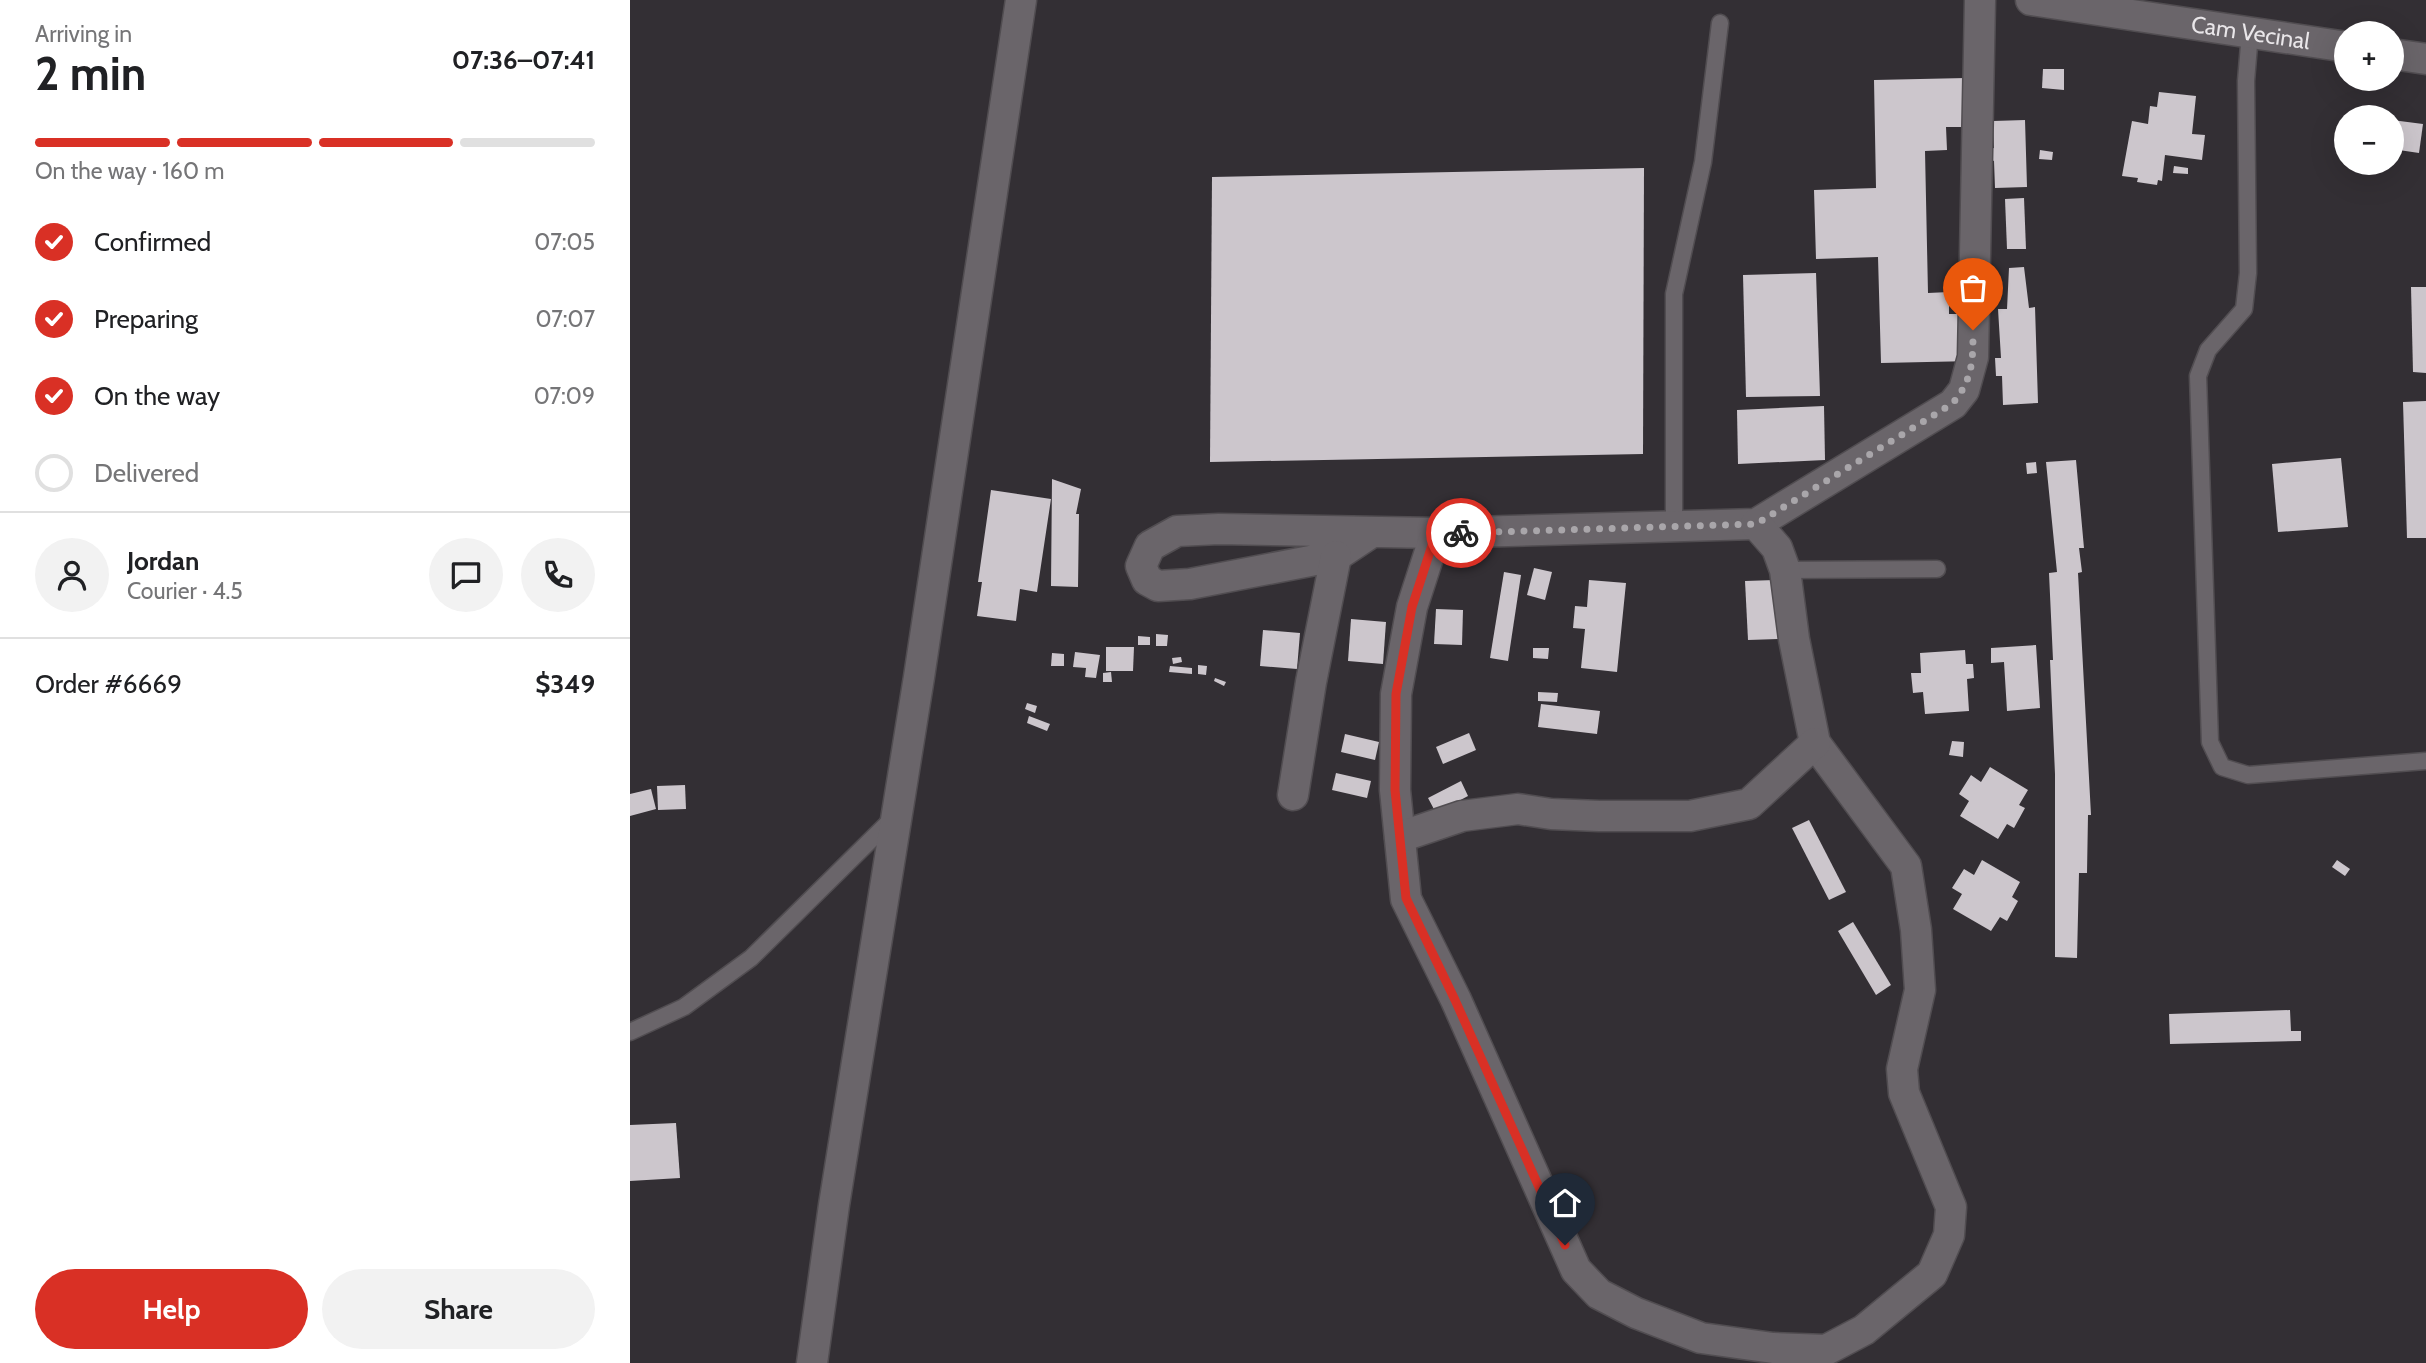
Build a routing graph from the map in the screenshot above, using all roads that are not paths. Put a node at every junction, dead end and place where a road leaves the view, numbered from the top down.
1 (1021, 0) edge
2 (1980, 0) edge
3 (2031, 0) edge
4 (1720, 23) dead end
5 (2250, 33) junction
6 (2334, 45) edge
7 (2404, 56) edge
8 (2426, 60) edge
9 (1756, 524) junction
10 (1674, 526) junction
11 (1372, 532) junction
12 (1436, 533) junction
13 (1336, 556) junction
14 (1937, 569) dead end
15 (1785, 570) junction
16 (1815, 743) junction
17 (2426, 761) edge
18 (1293, 795) dead end
19 (897, 815) junction
20 (1400, 838) junction
21 (630, 1032) edge
22 (812, 1363) edge

1 - 19 street
2 - 9 street
3 - 5 street, Cam Vecinal
4 - 10 lane
5 - 6 street, Cam Vecinal
5 - 17 lane
7 - 8 street
9 - 10 street
9 - 15 street
10 - 12 street
11 - 12 street
11 - 13 street
11 - 13 street
12 - 20 street
13 - 18 street
14 - 15 lane
15 - 16 street
16 - 20 street
16 - 20 street
19 - 21 lane
19 - 22 street

